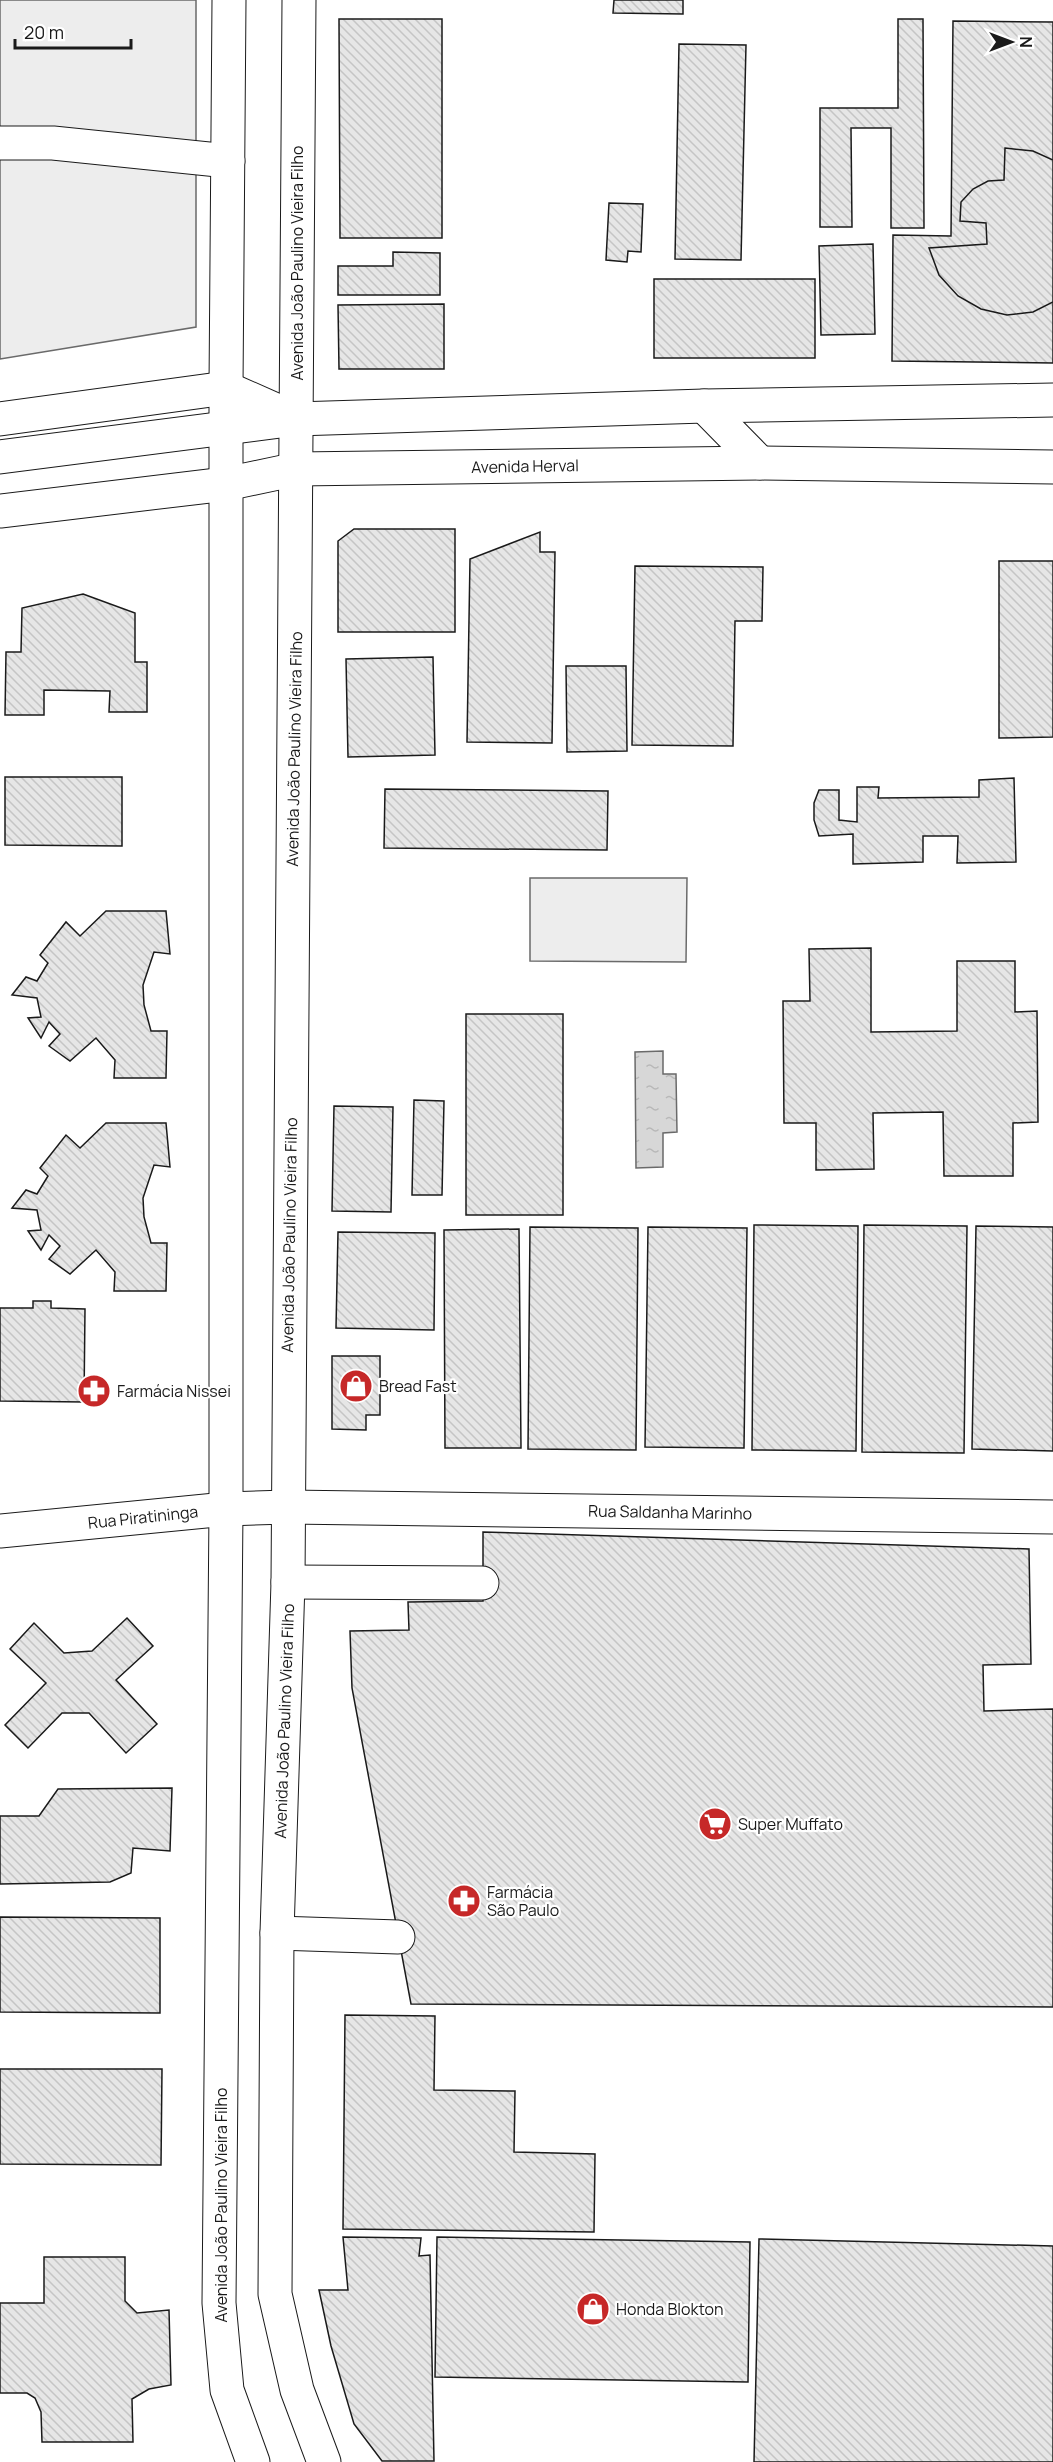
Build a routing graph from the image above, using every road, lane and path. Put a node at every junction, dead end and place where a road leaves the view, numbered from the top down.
1 (229, 0) edge
2 (299, 0) edge
3 (0, 143) edge
4 (228, 161) junction
5 (226, 388) junction
6 (1053, 400) edge
7 (704, 406) junction
8 (0, 419) edge
9 (296, 419) junction
10 (226, 426) junction
11 (0, 457) edge
12 (760, 463) junction
13 (1053, 467) edge
14 (297, 469) junction
15 (226, 484) junction
16 (0, 511) edge
17 (287, 1507) junction
18 (225, 1509) junction
19 (1053, 1517) edge
20 (0, 1531) edge
21 (288, 1582) junction
22 (482, 1583) dead end
23 (277, 1933) junction
24 (398, 1937) dead end
25 (253, 2462) edge
26 (324, 2462) edge

1 - 4 main road, Avenida João Paulino Vieira Filho
2 - 9 main road, Avenida João Paulino Vieira Filho
3 - 4 main road
4 - 5 main road, Avenida João Paulino Vieira Filho
5 - 8 main road
5 - 9 main road
5 - 10 main road, Avenida João Paulino Vieira Filho
6 - 7 main road
7 - 9 main road
7 - 12 main road
9 - 10 main road
9 - 14 main road, Avenida João Paulino Vieira Filho
10 - 11 main road
10 - 15 main road, Avenida João Paulino Vieira Filho
12 - 13 main road, Avenida Herval
12 - 14 main road, Avenida Herval
14 - 15 main road, Avenida Herval
14 - 17 main road, Avenida João Paulino Vieira Filho
15 - 16 main road, Avenida Herval
15 - 18 main road, Avenida João Paulino Vieira Filho
17 - 18 main road, Rua Piratininga
17 - 19 main road, Rua Saldanha Marinho
17 - 21 main road, Avenida João Paulino Vieira Filho
18 - 20 main road, Rua Piratininga
18 - 25 main road, Avenida João Paulino Vieira Filho
21 - 22 main road
21 - 23 main road, Avenida João Paulino Vieira Filho
23 - 24 main road
23 - 26 main road, Avenida João Paulino Vieira Filho

